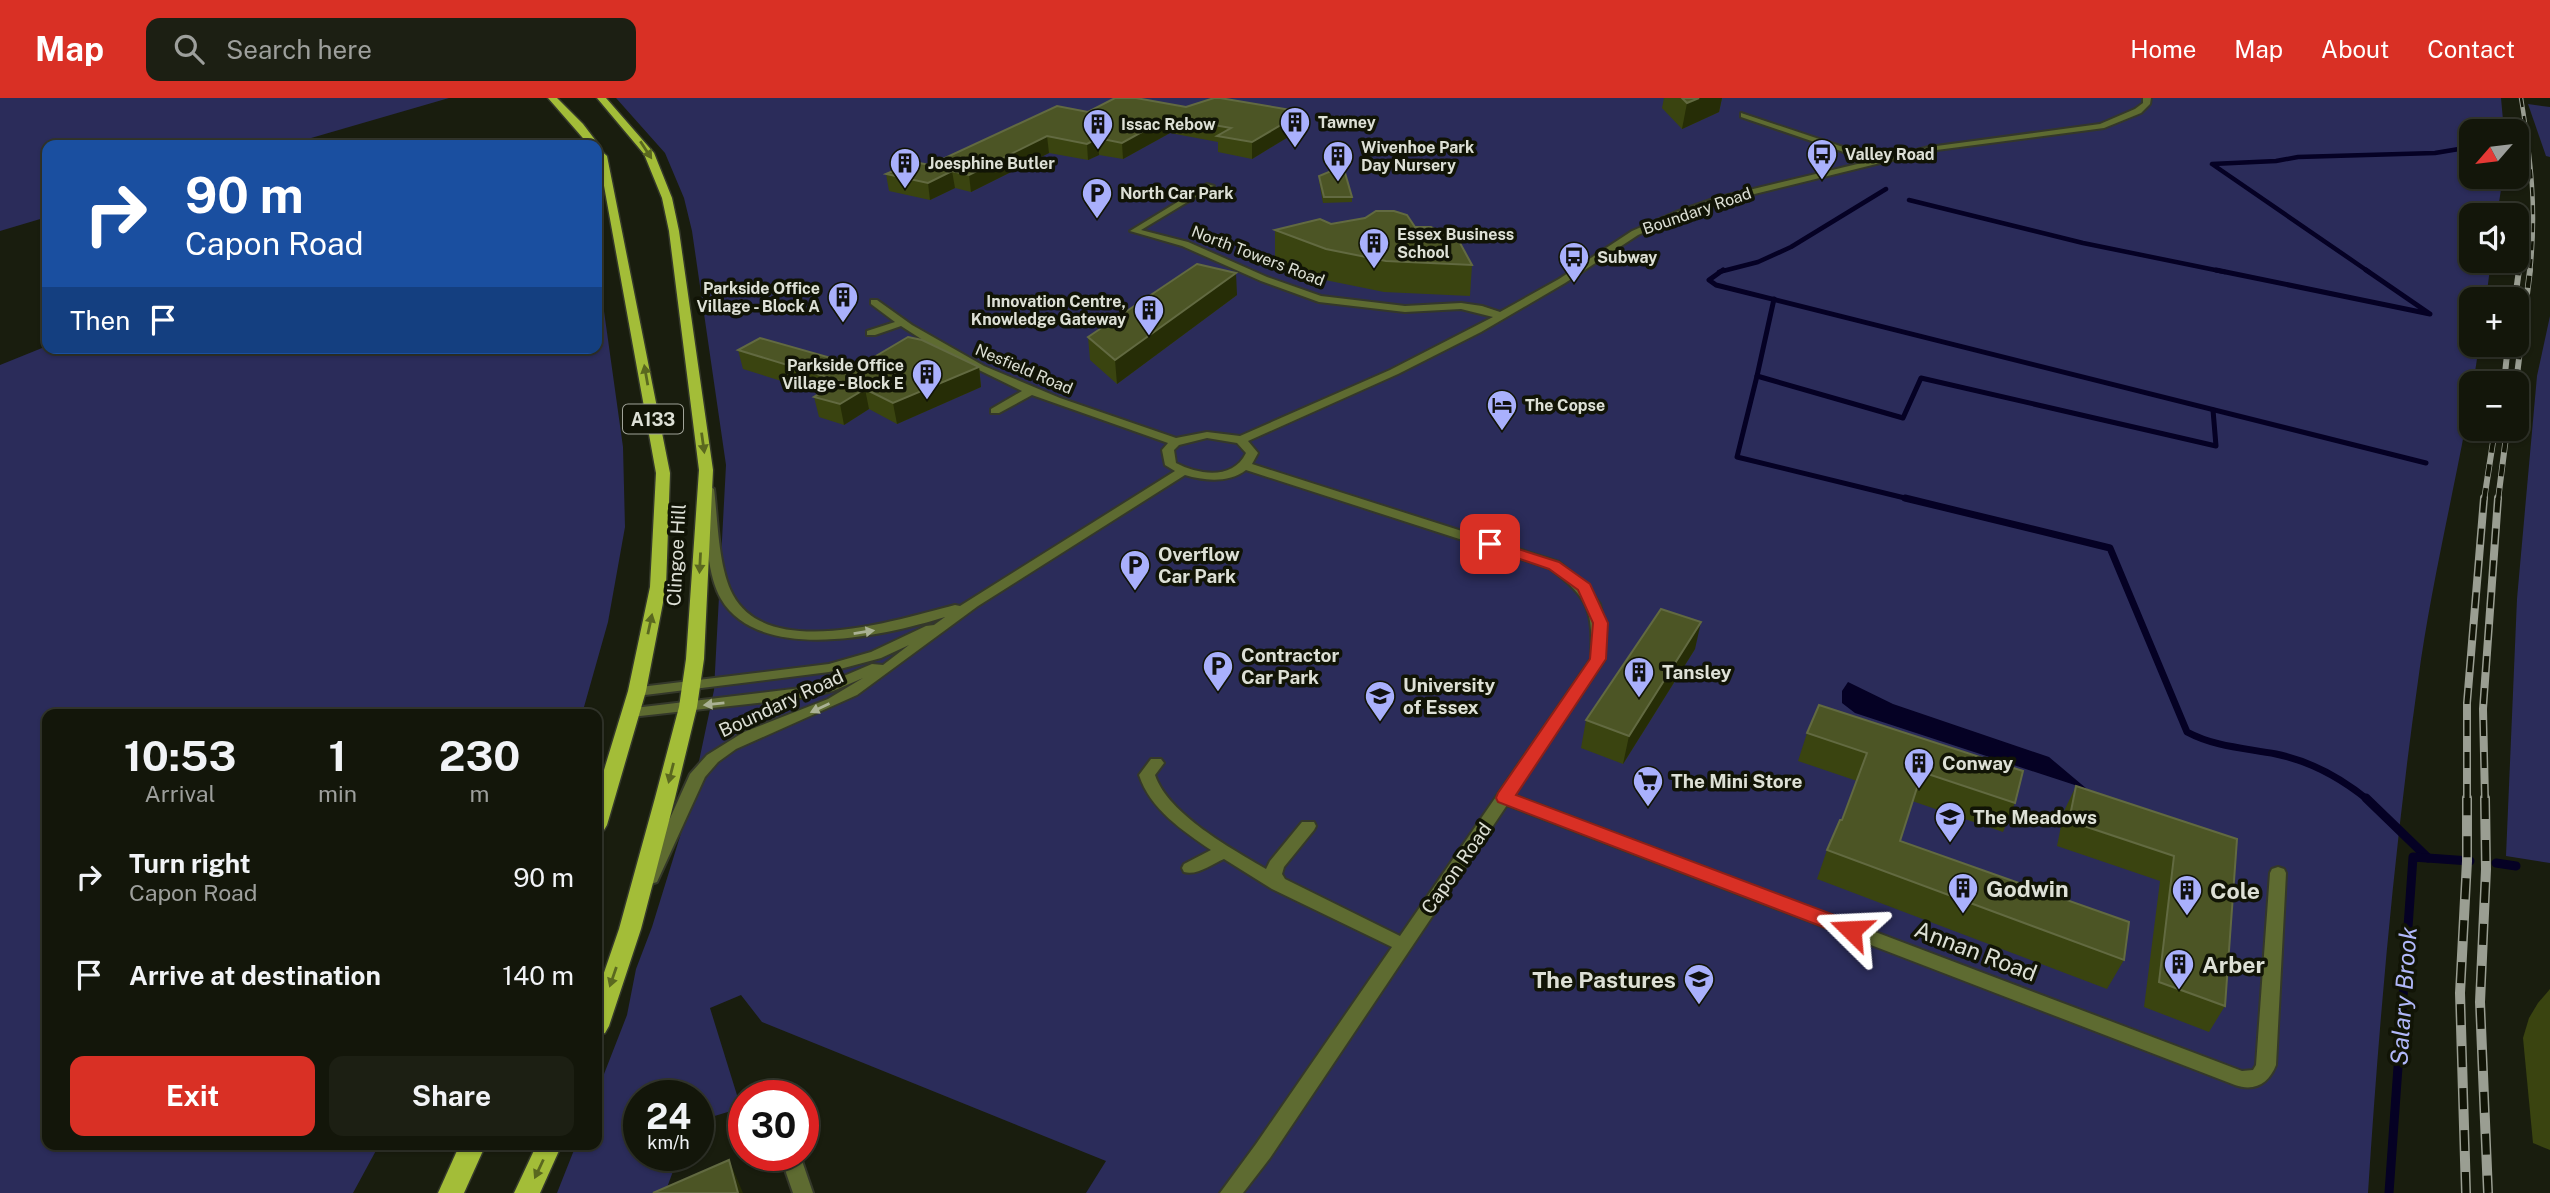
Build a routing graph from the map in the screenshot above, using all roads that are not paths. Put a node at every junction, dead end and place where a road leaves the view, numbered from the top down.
1 (552, 98) edge
2 (601, 98) edge
3 (2147, 98) edge
4 (1744, 115) dead end
5 (590, 140) edge
6 (602, 156) edge
7 (1878, 161) junction
8 (1210, 186) dead end
9 (874, 302) dead end
10 (1501, 316) junction
11 (901, 323) junction
12 (871, 333) dead end
13 (1030, 391) junction
14 (995, 411) dead end
15 (1241, 440) junction
16 (1175, 443) junction
17 (1246, 466) junction
18 (706, 470) junction
19 (1182, 472) junction
20 (973, 603) junction
21 (945, 622) junction
22 (919, 646) junction
23 (692, 684) junction
24 (637, 691) junction
25 (688, 707) junction
26 (631, 712) junction
27 (1156, 764) dead end
28 (1505, 798) junction
29 (602, 808) edge
30 (1308, 826) dead end
31 (1223, 852) junction
32 (1191, 868) dead end
33 (2278, 873) dead end
34 (1279, 884) junction
35 (630, 929) junction
36 (1403, 945) junction
37 (602, 1011) edge
38 (470, 1150) edge
39 (547, 1150) edge
40 (795, 1171) edge
41 (450, 1193) edge
42 (527, 1193) edge
43 (803, 1193) edge
44 (1230, 1193) edge

1 - 5 main road
2 -> 18 main road, Clingoe Hill / A133
3 - 7 street, Boundary Road
4 - 7 street
24 -> 6 main road, Clingoe Hill / A133
7 - 10 street, Boundary Road
8 - 10 street, North Towers Road
9 - 11 street, Nesfield Road
10 - 15 street, Boundary Road
11 - 12 street
11 - 13 street, Nesfield Road
13 - 14 street
13 - 16 street, Nesfield Road
15 - 16 street
15 - 17 street
16 - 19 street
17 - 19 street
17 - 28 street, Capon Road
18 -> 20 street, Boundary Road
18 -> 23 main road, Clingoe Hill / A133
19 - 20 street, Boundary Road
20 - 21 street, Boundary Road
21 - 22 street, Boundary Road
21 - 23 street, Boundary Road
22 -> 25 street, Boundary Road
22 -> 35 street, Boundary Road
23 - 24 street, Boundary Road
23 - 25 main road, Clingoe Hill / A133
24 - 26 main road, A133
25 - 26 street, Boundary Road
25 -> 35 main road, Clingoe Hill / A133
26 - 29 main road, A133
27 - 31 street
28 - 33 street, Annan Road
28 - 36 street, Capon Road
30 - 34 street
31 - 32 street
31 - 34 street
34 - 36 street
35 -> 37 main road, Clingoe Hill / A133
36 - 44 street, Capon Road
38 - 41 main road
39 -> 42 main road
40 - 43 street

